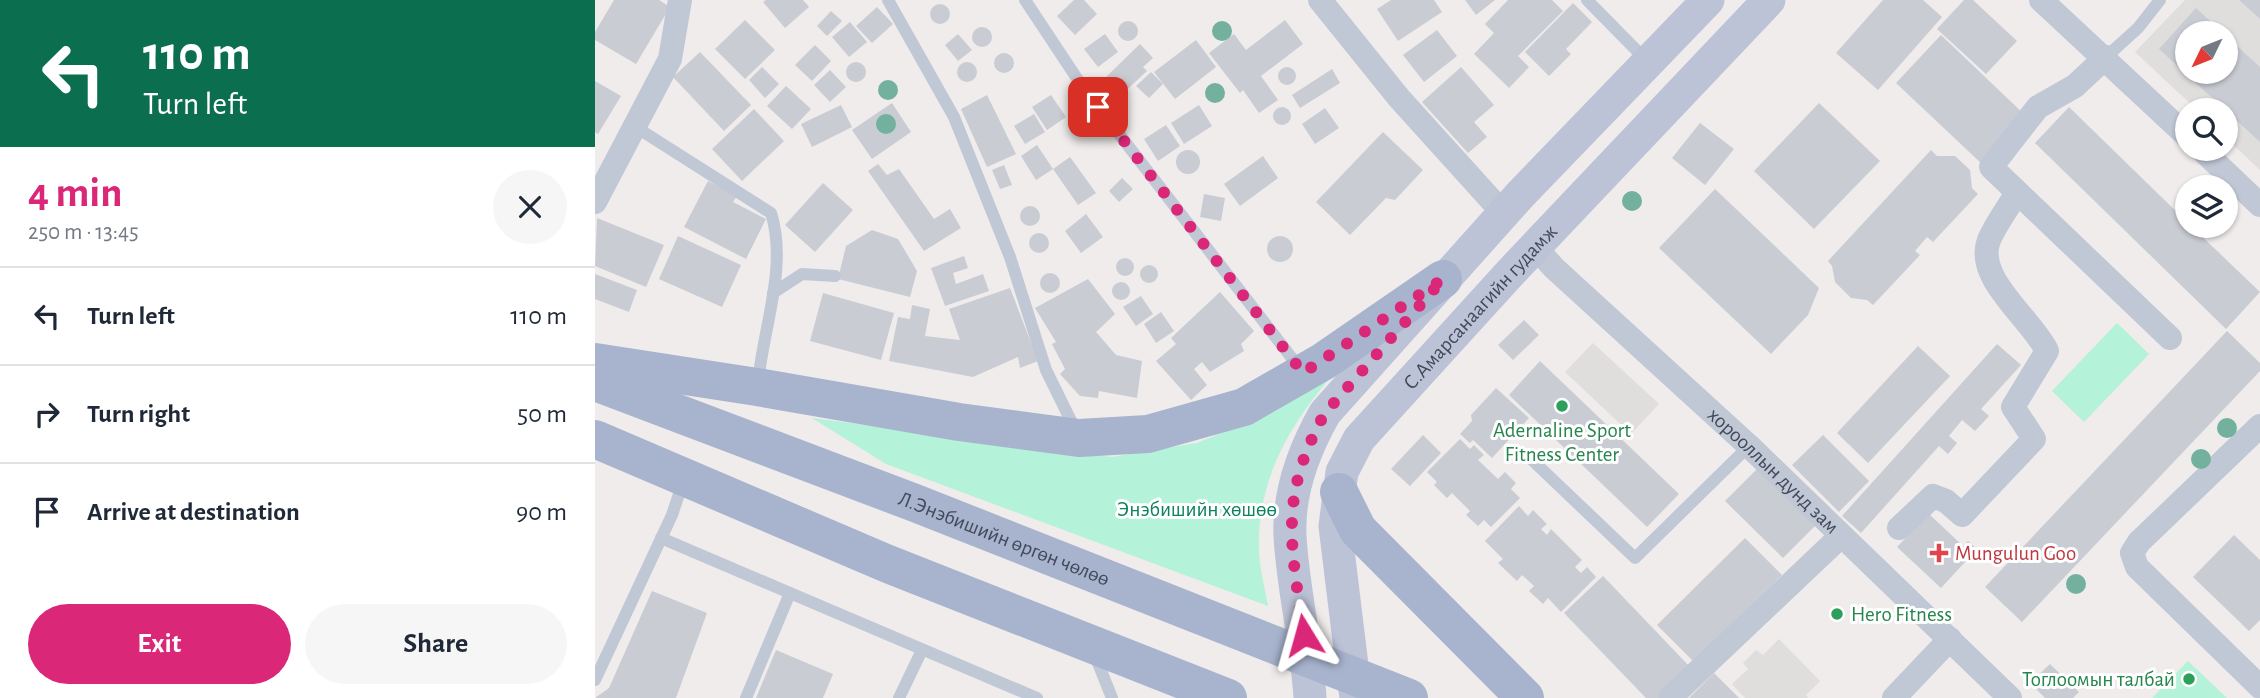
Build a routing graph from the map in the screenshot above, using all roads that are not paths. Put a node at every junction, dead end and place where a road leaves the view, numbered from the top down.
1 (680, 0) edge
2 (888, 0) edge
3 (1025, 0) edge
4 (1320, 0) edge
5 (1587, 0) edge
6 (1708, 0) edge
7 (1769, 0) edge
8 (2041, 0) edge
9 (2160, 0) edge
10 (2106, 57) junction
11 (1648, 63) junction
12 (2175, 124) edge
13 (634, 126) junction
14 (2214, 161) edge
15 (2017, 192) junction
16 (595, 202) edge
17 (2260, 205) edge
18 (1503, 214) junction
19 (1535, 247) junction
20 (835, 276) dead end
21 (1443, 279) junction
22 (773, 293) junction
23 (2170, 338) dead end
24 (595, 362) edge
25 (1303, 373) junction
26 (595, 383) edge
27 (757, 387) junction
28 (2260, 426) edge
29 (595, 428) edge
30 (1079, 438) junction
31 (595, 439) edge
32 (1749, 446) junction
33 (1531, 459) dead end
34 (685, 477) junction
35 (1339, 492) junction
36 (1899, 528) dead end
37 (1841, 536) junction
38 (661, 538) junction
39 (790, 593) junction
40 (1951, 639) junction
41 (1098, 647) junction
42 (922, 650) junction
43 (1308, 660) junction
44 (595, 680) edge
45 (1355, 687) edge
46 (2260, 687) edge
47 (746, 698) edge
48 (899, 698) edge
49 (1037, 698) edge
50 (1112, 698) edge
51 (1149, 698) edge
52 (1228, 698) edge
53 (1310, 698) edge
54 (1409, 698) edge
55 (1525, 698) edge
56 (1670, 698) edge
57 (1894, 698) edge
58 (2010, 698) edge

1 - 13 street
2 - 30 lane
3 - 25 lane
4 - 18 street
5 - 11 lane
6 - 11 main road
7 - 19 main road, С.Амарсанаагийн гудамж
8 - 10 street
9 - 10 lane
10 - 12 street
10 - 15 street
11 - 18 main road
13 - 16 street
13 - 22 lane
14 - 17 street
15 - 23 street
15 - 36 street
18 - 21 main road
19 - 32 street, хорооллын дунд зам
19 - 35 main road, С.Амарсанаагийн гудамж
20 - 22 lane
21 - 25 main road
21 - 43 main road
22 - 27 lane
24 - 27 main road
25 - 30 main road
26 - 29 main road
26 - 43 main road, Л.Энэбишийн өргөн чөлөө
27 - 30 main road
28 - 46 street
31 - 34 main road
32 - 33 lane
32 - 37 street, хорооллын дунд зам
34 - 38 lane
34 - 41 main road
35 - 45 main road, С.Амарсанаагийн гудамж
35 - 55 main road
37 - 40 street, хорооллын дунд зам
37 - 56 street
38 - 39 lane
38 - 44 lane
39 - 42 lane
39 - 47 lane
40 - 57 street
40 - 58 street, хорооллын дунд зам
41 - 50 lane
41 - 51 main road
41 - 52 main road
42 - 48 lane
42 - 49 lane
43 - 45 main road, Л.Энэбишийн өргөн чөлөө
43 - 53 main road
45 - 54 main road, Л.Энэбишийн өргөн чөлөө

